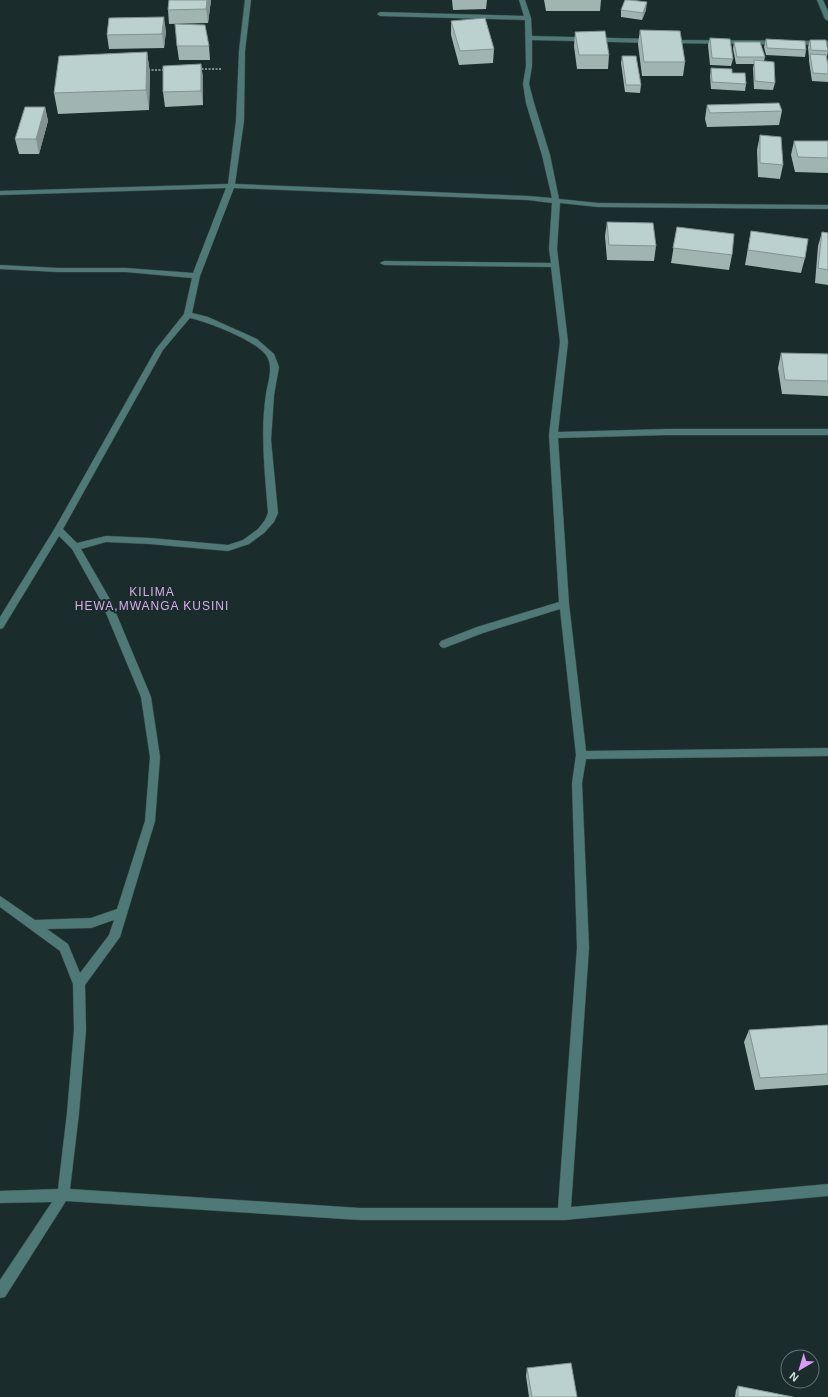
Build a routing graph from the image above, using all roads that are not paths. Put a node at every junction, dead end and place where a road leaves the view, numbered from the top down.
1 (248, 0) edge
2 (522, 0) edge
3 (820, 0) edge
4 (380, 14) dead end
5 (528, 18) junction
6 (828, 19) edge
7 (529, 38) junction
8 (828, 43) edge
9 (231, 186) junction
10 (0, 193) edge
11 (556, 201) junction
12 (828, 207) edge
13 (384, 263) dead end
14 (555, 264) junction
15 (0, 267) edge
16 (196, 276) junction
17 (188, 315) junction
18 (828, 432) edge
19 (553, 435) junction
20 (58, 530) junction
21 (75, 547) junction
22 (564, 604) junction
23 (0, 625) edge
24 (444, 644) dead end
25 (828, 752) edge
26 (581, 755) junction
27 (0, 901) edge
28 (122, 912) junction
29 (34, 925) junction
30 (79, 984) junction
31 (828, 1190) edge
32 (63, 1195) junction
33 (0, 1197) edge
34 (564, 1214) junction
35 (0, 1292) edge

1 - 9 street
2 - 5 street
3 - 6 street
4 - 5 street
5 - 7 street
7 - 8 street
7 - 11 street
9 - 10 street
9 - 11 street
9 - 16 street
11 - 12 street
11 - 14 street
13 - 14 street
14 - 19 street
15 - 16 street
16 - 17 street
17 - 20 street
17 - 21 street
18 - 19 street
19 - 22 street
20 - 21 street
20 - 23 street
21 - 28 street
22 - 24 street
22 - 26 street
25 - 26 street
26 - 34 street
27 - 29 street
28 - 29 street
28 - 30 street
29 - 30 street
30 - 32 street
31 - 34 street
32 - 33 street
32 - 34 street
32 - 35 street

